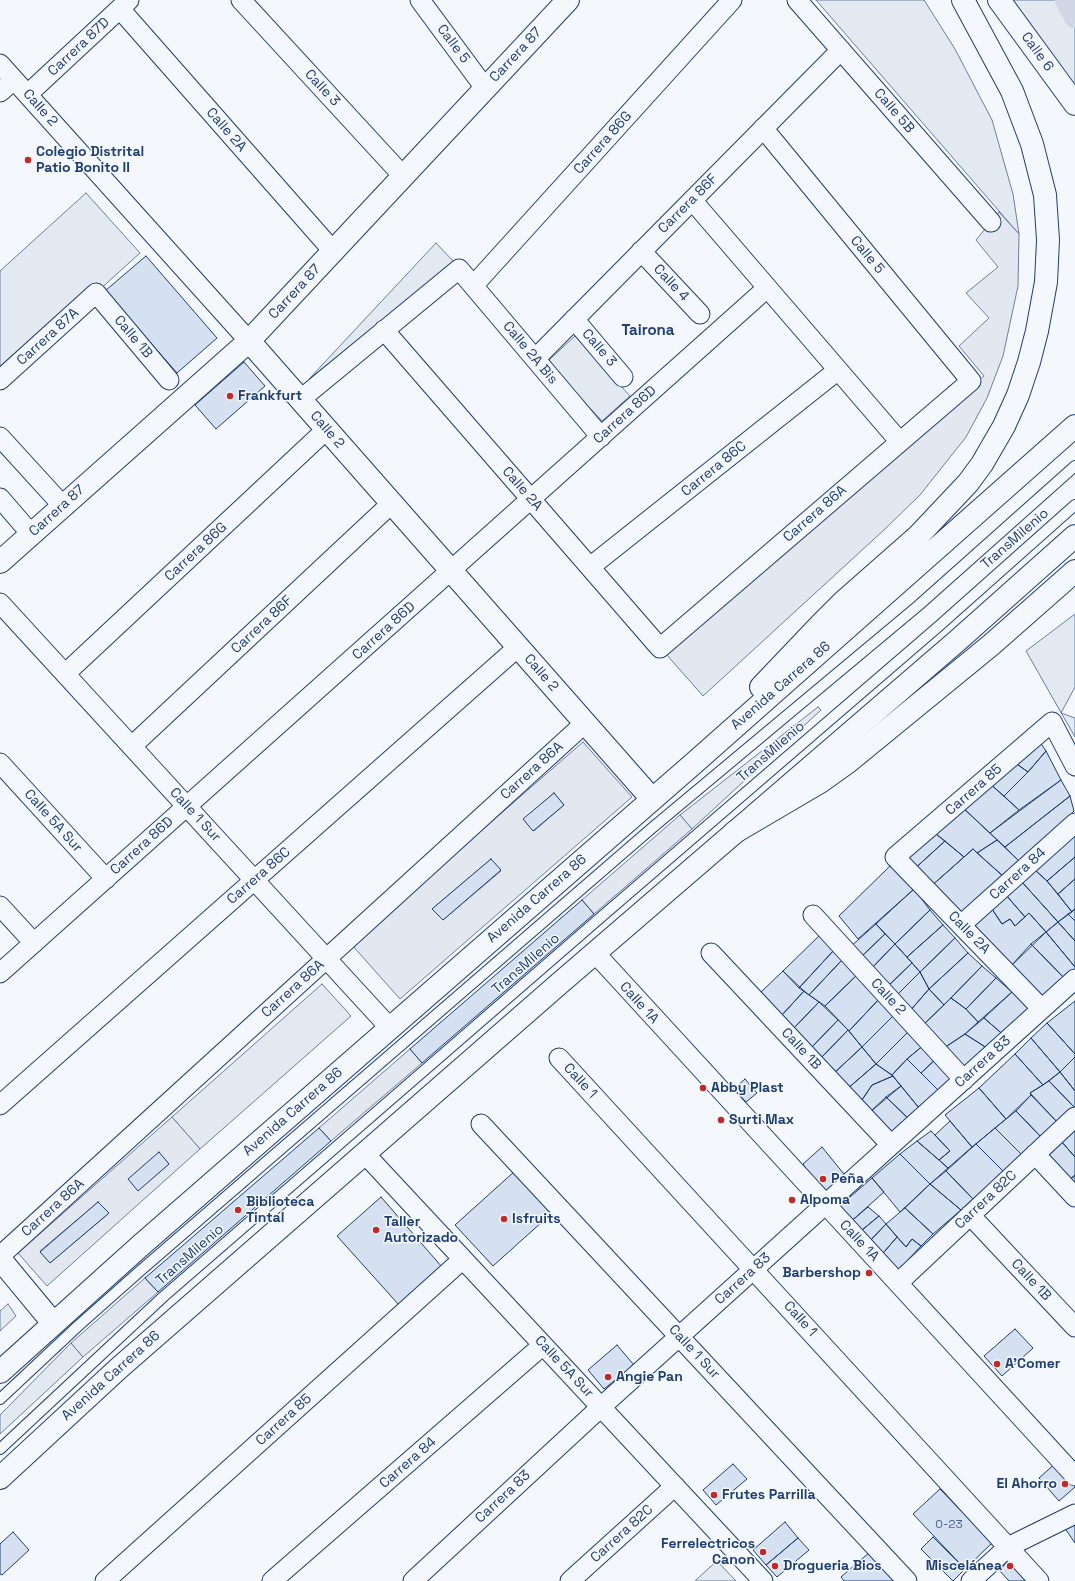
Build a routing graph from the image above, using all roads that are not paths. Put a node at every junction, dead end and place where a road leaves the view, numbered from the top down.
1 (241, 0) edge
2 (420, 0) edge
3 (568, 0) edge
4 (732, 0) edge
5 (797, 0) edge
6 (963, 0) edge
7 (999, 0) edge
8 (125, 5) edge
9 (841, 50) junction
10 (0, 64) edge
11 (14, 80) junction
12 (485, 88) junction
13 (0, 92) edge
14 (28, 94) junction
15 (1075, 104) edge
16 (763, 128) junction
17 (403, 176) junction
18 (692, 200) junction
19 (991, 222) dead end
20 (332, 251) junction
21 (641, 251) junction
22 (473, 286) junction
23 (767, 288) junction
24 (96, 293) joint
25 (700, 314) dead end
26 (574, 320) junction
27 (384, 330) junction
28 (249, 341) junction
29 (535, 359) junction
30 (838, 370) junction
31 (623, 377) dead end
32 (0, 380) edge
33 (169, 380) dead end
34 (971, 381) joint
35 (300, 399) junction
36 (1075, 426) edge
37 (327, 429) junction
38 (0, 437) edge
39 (601, 437) junction
40 (900, 442) junction
41 (1075, 466) edge
42 (0, 498) edge
43 (531, 499) junction
44 (392, 503) junction
45 (1075, 505) edge
46 (63, 506) junction
47 (31, 534) junction
48 (1075, 536) edge
49 (0, 562) edge
50 (590, 567) junction
51 (451, 571) junction
52 (1075, 571) edge
53 (0, 603) edge
54 (518, 647) junction
55 (660, 648) joint
56 (65, 674) junction
57 (585, 723) junction
58 (132, 746) junction
59 (0, 763) edge
60 (693, 764) junction
61 (1075, 766) edge
62 (652, 799) junction
63 (187, 806) junction
64 (1075, 823) edge
65 (735, 832) junction
66 (895, 857) joint
67 (106, 879) junction
68 (254, 880) junction
69 (0, 906) edge
70 (813, 915) dead end
71 (961, 925) junction
72 (34, 943) junction
73 (594, 953) junction
74 (711, 953) dead end
75 (326, 959) junction
76 (0, 973) edge
77 (1075, 980) edge
78 (1042, 1009) junction
79 (390, 1028) junction
80 (559, 1058) dead end
81 (964, 1080) junction
82 (0, 1105) edge
83 (1075, 1117) edge
84 (481, 1124) dead end
85 (891, 1145) junction
86 (365, 1154) junction
87 (1035, 1154) junction
88 (1075, 1197) edge
89 (826, 1205) junction
90 (970, 1215) junction
91 (0, 1257) edge
92 (463, 1259) junction
93 (754, 1269) junction
94 (898, 1283) junction
95 (53, 1324) junction
96 (1075, 1327) edge
97 (680, 1337) junction
98 (543, 1345) junction
99 (0, 1372) edge
100 (0, 1399) edge
101 (601, 1407) junction
102 (0, 1449) edge
103 (1075, 1476) edge
104 (0, 1478) edge
105 (675, 1486) junction
106 (1075, 1514) edge
107 (1008, 1547) junction
108 (106, 1581) edge
109 (272, 1581) edge
110 (413, 1581) edge
111 (570, 1581) edge
112 (763, 1581) edge
113 (907, 1581) edge
114 (971, 1581) edge
115 (1039, 1581) edge

1 - 17 street, Calle 3
2 - 12 street, Calle 5
3 - 12 main road, Carrera 87
4 - 22 street, Carrera 86G
5 - 9 street, Calle 5B
6 - 60 main road
7 - 15 main road, Calle 6
8 - 14 street, Carrera 87D
8 - 20 street, Calle 2A
9 - 16 street, Carrera 86F
9 - 19 street, Calle 5B
10 - 11 street, Calle 2
11 - 13 street
11 - 14 street, Calle 2
12 - 17 main road, Carrera 87
14 - 28 street, Calle 2
16 - 18 street, Carrera 86F
16 - 34 street, Calle 5
17 - 20 main road, Carrera 87
18 - 21 street, Carrera 86F
18 - 23 street
20 - 28 main road, Carrera 87
21 - 25 street, Calle 4
21 - 26 street, Carrera 86F
22 - 27 street, Calle 2A Bis
22 - 29 street, Calle 2A Bis
23 - 30 street
23 - 39 street, Carrera 86D
24 - 32 street, Carrera 87A
24 - 33 street, Calle 1B
26 - 29 street, Carrera 86F
26 - 31 street, Calle 3
27 - 35 street
27 - 43 street, Calle 2A
28 - 35 main road, Calle 2
28 - 46 main road, Carrera 87
29 - 39 street, Calle 2A Bis
30 - 40 street
30 - 50 street, Carrera 86C
34 - 40 street, Carrera 86A
35 - 37 main road, Calle 2
36 - 60 main road, Avenida Carrera 86
37 - 44 main road, Calle 2
37 - 56 street, Carrera 86G
38 - 46 street
39 - 43 street, Carrera 86D
40 - 55 street, Carrera 86A
41 - 100 lane, TransMilenio
42 - 47 street
43 - 50 street, Calle 2A
43 - 51 street, Carrera 86D
44 - 51 main road, Calle 2
44 - 58 street, Carrera 86F
45 - 102 lane, TransMilenio
46 - 47 main road, Carrera 87
47 - 49 main road, Carrera 87
48 - 65 main road, Avenida Carrera 86
50 - 55 street, Calle 2A
51 - 54 main road, Calle 2
51 - 63 street, Carrera 86D
52 - 65 main road
53 - 56 street, Calle 1 Sur
54 - 57 main road, Calle 2
54 - 68 street, Carrera 86C
56 - 58 street, Calle 1 Sur
57 - 62 main road, Calle 2
57 - 75 street, Carrera 86A
58 - 63 street, Calle 1 Sur
59 - 67 street, Calle 5A Sur
60 - 62 main road, Avenida Carrera 86
61 - 66 street, Carrera 85
62 - 79 main road, Avenida Carrera 86
63 - 67 street, Carrera 86D
63 - 68 street, Calle 1 Sur
64 - 71 street, Carrera 84
65 - 73 main road, Avenida Carrera 86
66 - 71 street, Calle 2A
67 - 72 street, Carrera 86D
68 - 75 street, Calle 1 Sur
68 - 82 street, Carrera 86C
69 - 72 street
70 - 81 street, Calle 2
71 - 78 street, Calle 2A
72 - 76 street, Carrera 86D
73 - 86 main road, Avenida Carrera 86
73 - 89 street, Calle 1A
74 - 85 street, Calle 1B
75 - 79 street, Calle 1 Sur
75 - 91 street, Carrera 86A
77 - 78 street, Carrera 83
78 - 81 street, Carrera 83
79 - 95 main road, Avenida Carrera 86
80 - 93 street, Calle 1
81 - 85 street, Carrera 83
83 - 87 street, Carrera 82C
84 - 97 street, Calle 1 Sur
85 - 89 street, Carrera 83
86 - 92 street, Calle 5A Sur
86 - 104 main road, Avenida Carrera 86
87 - 88 street
87 - 90 street, Carrera 82C
89 - 93 street, Carrera 83
89 - 94 street, Calle 1A
90 - 94 street, Carrera 82C
90 - 96 street, Calle 1B
91 - 95 main road
92 - 98 street, Calle 5A Sur
92 - 108 street, Carrera 85
93 - 97 street, Carrera 83
93 - 107 street, Calle 1
94 - 103 street, Calle 1A
95 - 99 main road, Avenida Carrera 86
97 - 101 street, Carrera 83
97 - 113 street, Calle 1 Sur
98 - 101 street, Calle 5A Sur
98 - 109 street, Carrera 84
101 - 105 street, Calle 5A Sur
101 - 110 street, Carrera 83
105 - 111 street, Carrera 82C
105 - 112 street, Calle 5A Sur
106 - 107 street
107 - 114 street
107 - 115 street, Calle 1

